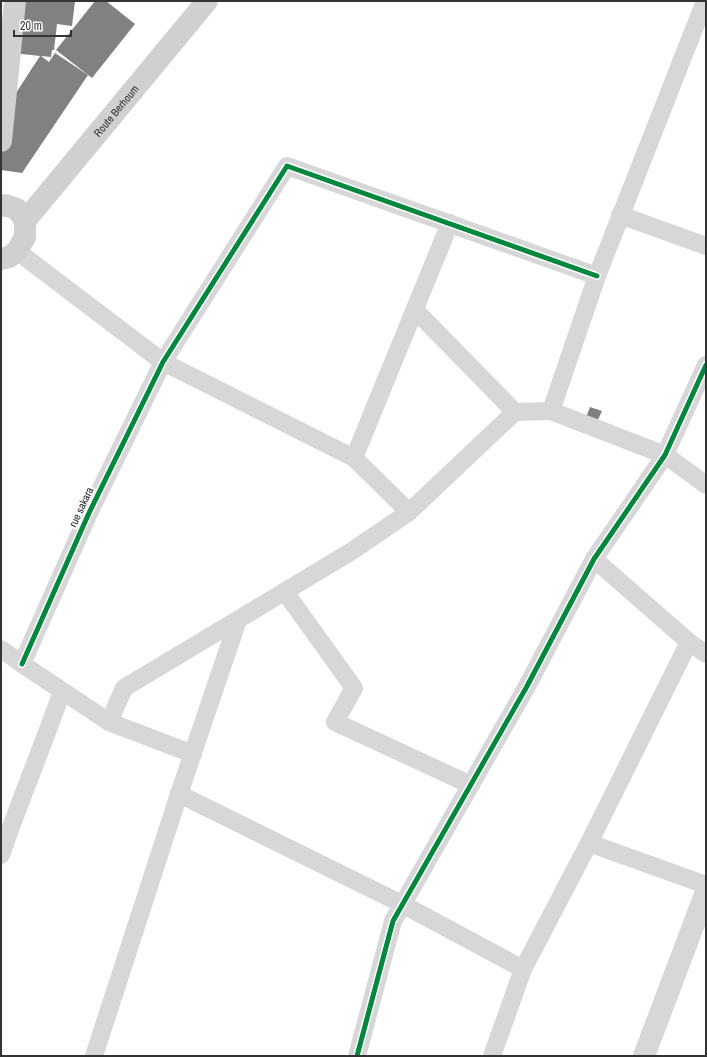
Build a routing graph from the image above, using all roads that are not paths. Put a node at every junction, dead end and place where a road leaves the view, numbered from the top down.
1 (15, 1) edge
2 (207, 1) edge
3 (705, 1) edge
4 (700, 36) edge
5 (1, 141) edge
6 (1, 206) edge
7 (620, 215) junction
8 (25, 221) junction
9 (450, 223) junction
10 (706, 246) edge
11 (9, 255) edge
12 (596, 276) junction
13 (415, 310) junction
14 (162, 362) junction
15 (706, 365) edge
16 (551, 411) junction
17 (515, 412) junction
18 (665, 455) junction
19 (354, 458) junction
20 (706, 485) edge
21 (409, 512) junction
22 (594, 559) junction
23 (285, 592) junction
24 (238, 620) junction
25 (688, 642) junction
26 (1, 649) edge
27 (706, 654) edge
28 (22, 664) junction
29 (62, 690) junction
30 (110, 722) junction
31 (193, 754) junction
32 (470, 785) junction
33 (179, 794) junction
34 (8, 813) edge
35 (589, 843) junction
36 (1, 855) edge
37 (706, 885) edge
38 (706, 893) edge
39 (402, 904) junction
40 (524, 969) junction
41 (94, 1056) edge
42 (357, 1056) edge
43 (492, 1056) edge
44 (644, 1056) edge

1 - 5 main road
2 - 8 main road, Route Berhoum
3 - 4 street
4 - 7 street
6 - 8 main road
7 - 10 street
7 - 12 street
8 - 11 main road
9 - 12 street
9 - 13 street
9 - 14 street, rue sakara
11 - 14 street
12 - 16 street
13 - 17 street
13 - 19 street
14 - 19 street
14 - 28 street, rue sakara
15 - 18 street
16 - 17 street
16 - 18 street
17 - 21 street
18 - 20 street
18 - 22 street
19 - 21 street
21 - 23 street
22 - 25 street
22 - 32 street
23 - 24 street
23 - 32 street
24 - 30 street
24 - 31 street
25 - 27 street
25 - 35 street
26 - 28 street
28 - 29 street
29 - 30 street
29 - 34 street
30 - 31 street
31 - 33 street
32 - 39 street
33 - 39 street
33 - 41 street
34 - 36 street
35 - 37 street
35 - 40 street
38 - 44 street
39 - 40 street
39 - 42 street
40 - 43 street

